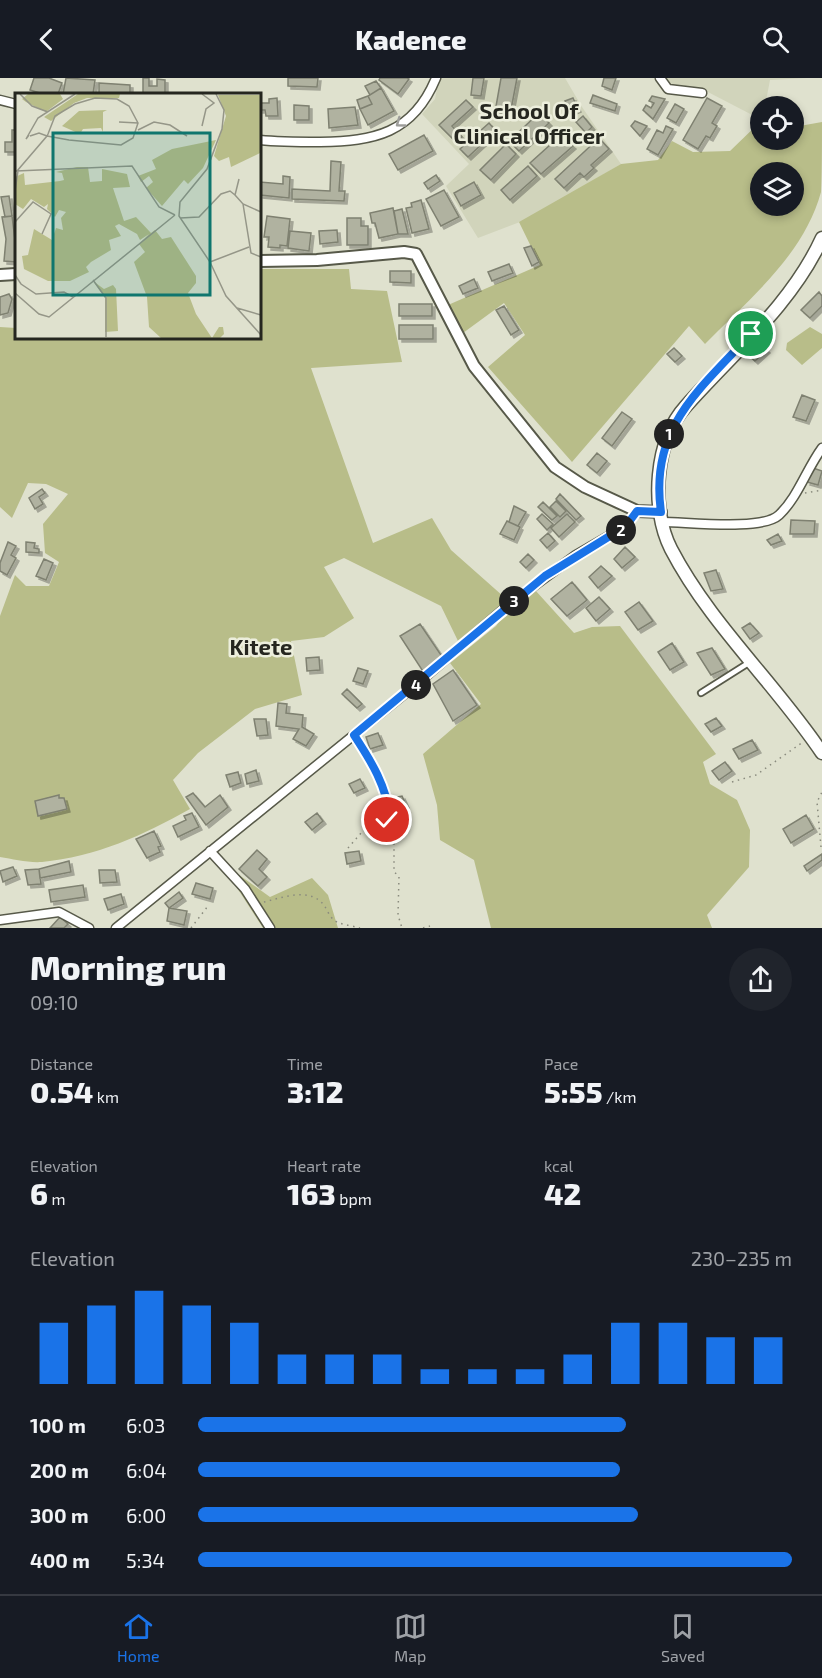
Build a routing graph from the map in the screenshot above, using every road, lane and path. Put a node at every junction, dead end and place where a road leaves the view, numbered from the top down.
1 (436, 78) edge
2 (660, 78) edge
3 (702, 93) dead end
4 (0, 100) edge
5 (15, 104) edge
6 (261, 141) edge
7 (822, 237) edge
8 (261, 261) edge
9 (15, 274) edge
10 (0, 275) edge
11 (822, 448) edge
12 (822, 490) edge
13 (795, 494) junction
14 (637, 511) junction
15 (661, 512) junction
16 (753, 661) junction
17 (701, 693) dead end
18 (354, 735) junction
19 (811, 736) junction
20 (822, 753) edge
21 (732, 782) dead end
22 (822, 792) edge
23 (387, 820) junction
24 (821, 847) edge
25 (348, 848) dead end
26 (210, 851) junction
27 (257, 904) junction
28 (208, 906) dead end
29 (0, 920) edge
30 (430, 926) dead end
31 (89, 928) edge
32 (116, 928) edge
33 (191, 928) edge
34 (270, 928) edge
35 (360, 928) edge
36 (402, 928) edge
37 (423, 928) edge

1 -> 6 street
2 - 3 street
4 - 5 street
7 - 15 main road
8 - 14 street
9 - 10 street
11 - 13 street
12 - 13 path
13 - 15 street
14 - 15 street
14 - 18 street
15 - 16 main road
16 - 17 lane
16 - 19 main road
18 - 23 path
18 - 26 street
19 - 20 main road
19 - 21 path
22 - 24 path
23 - 25 path
23 - 36 path
26 - 27 street
26 - 32 street
27 - 34 street
27 - 35 path
28 - 33 path
29 - 31 street
30 - 37 path

